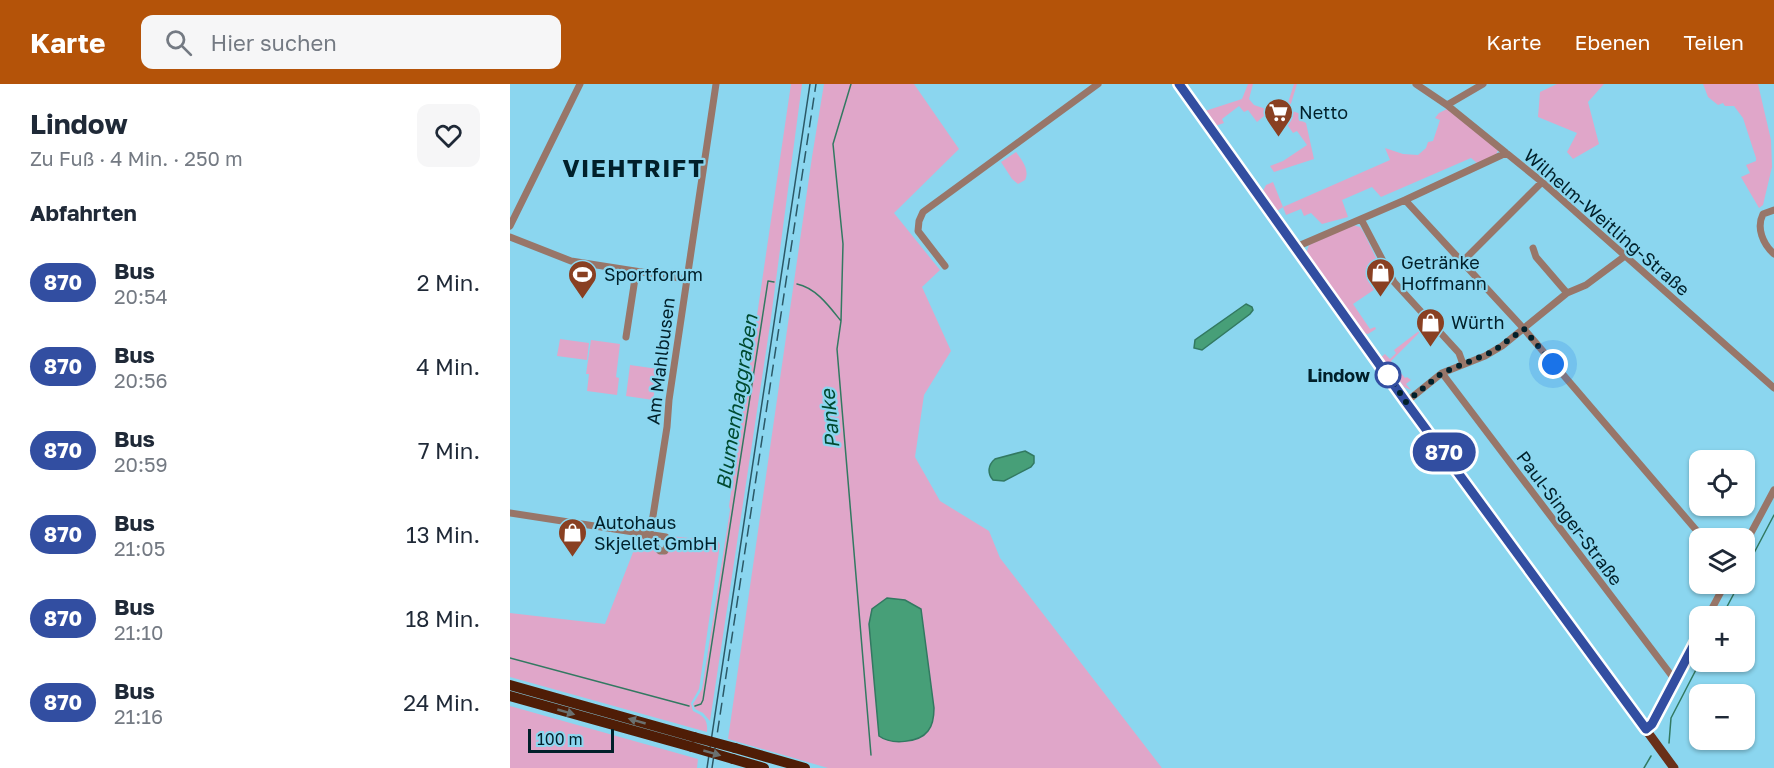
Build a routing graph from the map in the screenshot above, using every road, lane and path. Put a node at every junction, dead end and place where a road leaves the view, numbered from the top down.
1 (580, 84) edge
2 (716, 84) edge
3 (1098, 84) edge
4 (1179, 84) edge
5 (1416, 84) edge
6 (1483, 84) edge
7 (1447, 105) junction
8 (1506, 153) junction
9 (1542, 182) junction
10 (1405, 200) junction
11 (1774, 210) edge
12 (1361, 219) junction
13 (510, 225) edge
14 (510, 237) edge
15 (1296, 247) junction
16 (1533, 248) dead end
17 (1774, 255) edge
18 (1625, 256) junction
19 (1462, 262) junction
20 (945, 266) dead end
21 (636, 272) junction
22 (686, 279) junction
23 (1567, 293) junction
24 (1524, 329) junction
25 (626, 337) dead end
26 (1463, 364) junction
27 (1442, 373) junction
28 (1774, 388) edge
29 (1406, 402) junction
30 (1774, 490) edge
31 (510, 513) edge
32 (1694, 528) edge
33 (1754, 528) edge
34 (1689, 654) edge
35 (1675, 680) junction
36 (510, 685) edge
37 (510, 696) edge
38 (1648, 733) junction
39 (693, 742) junction
40 (734, 754) junction
41 (764, 768) edge
42 (805, 768) edge
43 (1674, 768) edge

1 - 13 street
2 - 22 street, Am Mahlbusen
3 - 20 street
4 - 15 main road
5 - 7 street, Wilhelm-Weitling-Straße
6 - 7 street
7 - 8 street, Wilhelm-Weitling-Straße
8 - 9 street, Wilhelm-Weitling-Straße
8 - 10 street
9 - 18 street, Wilhelm-Weitling-Straße
9 - 19 street
10 - 12 street
10 - 19 street
11 - 17 street
12 - 15 street
12 - 26 street
14 - 21 street
15 - 29 main road
16 - 23 street
18 - 23 street
18 - 28 street, Wilhelm-Weitling-Straße
19 - 24 street
21 - 22 street
21 - 25 street, Am Mahlbusen
22 - 31 street, Am Mahlbusen
23 - 24 street
24 - 26 street
24 - 32 street
26 - 27 street
27 - 29 street
27 - 35 street, Paul-Singer-Straße
29 - 38 main road
30 - 33 street
34 - 35 street
35 - 38 street
39 -> 36 highway
37 -> 39 highway
38 - 43 main road
39 - 40 highway, bridge
40 - 41 highway
40 - 42 highway

